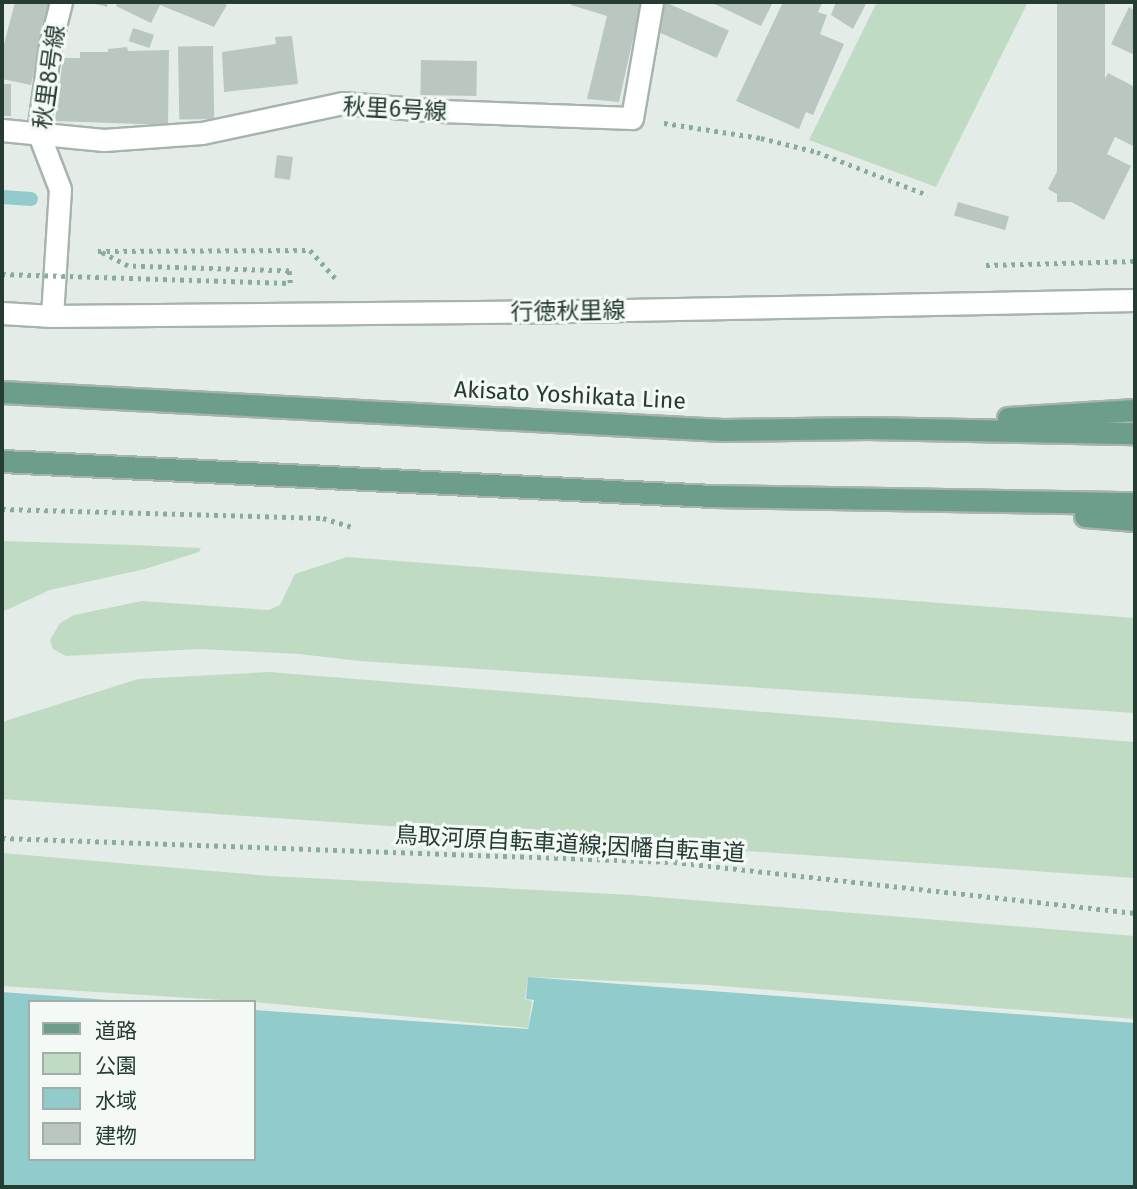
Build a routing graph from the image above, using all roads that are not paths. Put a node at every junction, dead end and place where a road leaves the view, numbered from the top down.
1 (61, 2) edge
2 (652, 2) edge
3 (2, 130) edge
4 (38, 132) junction
5 (1135, 300) edge
6 (2, 313) edge
7 (52, 316) junction
8 (2, 392) edge
9 (1135, 410) edge
10 (867, 428) junction
11 (1135, 433) edge
12 (2, 461) edge
13 (864, 501) junction
14 (1135, 503) edge
15 (1135, 520) edge

1 - 4 street, 秋里8号線
2 - 4 street, 秋里6号線
3 - 4 street, 秋里6号線
4 - 7 street, 秋里8号線
5 - 7 street, 行徳秋里線
6 - 7 street, 行徳秋里線
8 - 10 main road, Akisato Yoshikata Line
9 - 10 main road
10 - 11 main road, Akisato Yoshikata Line
12 - 13 main road
13 - 14 main road
13 - 15 main road

